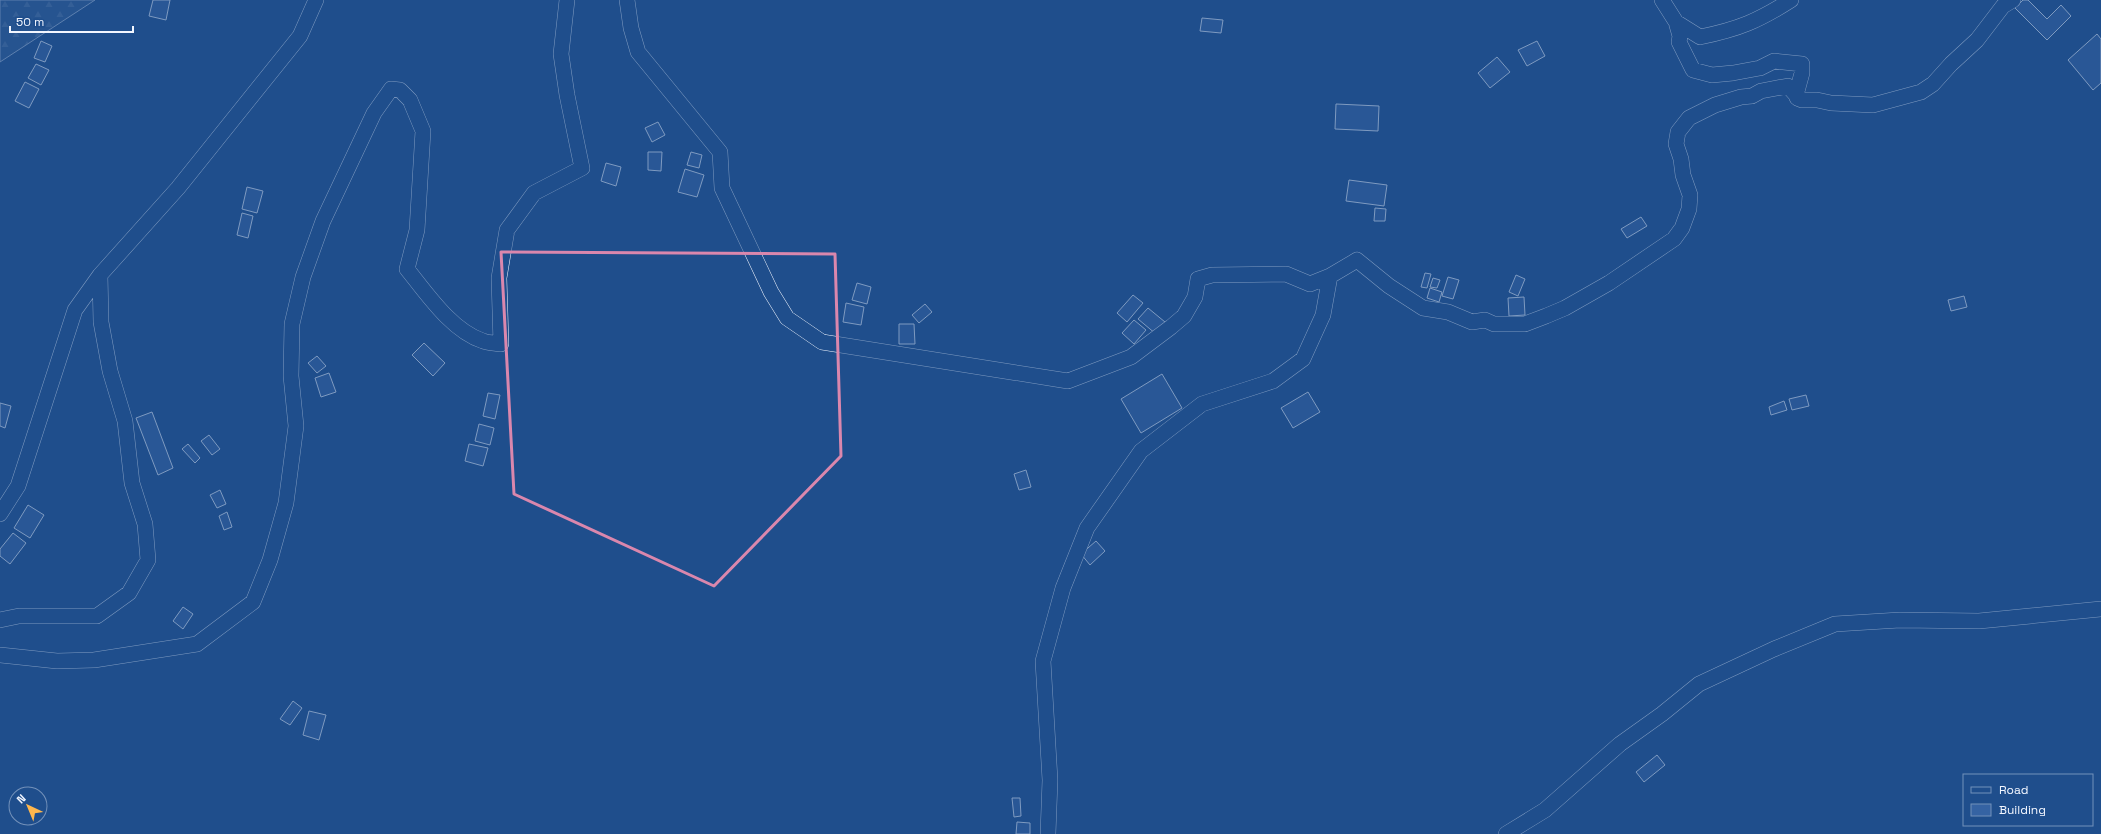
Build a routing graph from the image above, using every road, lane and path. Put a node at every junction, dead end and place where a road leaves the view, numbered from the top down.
1 (316, 0) edge
2 (567, 0) edge
3 (628, 0) edge
4 (1662, 0) edge
5 (1791, 0) edge
6 (2013, 0) edge
7 (1676, 22) junction
8 (1796, 95) junction
9 (100, 275) junction
10 (1330, 276) junction
11 (0, 514) edge
12 (2101, 609) edge
13 (0, 620) edge
14 (0, 654) edge
15 (1048, 834) edge
16 (1506, 834) edge

1 - 9 street
2 - 14 street
3 - 10 street
4 - 7 street
5 - 7 street
6 - 8 street
7 - 8 street
8 - 10 street
9 - 11 street
9 - 13 street
10 - 15 street
12 - 16 street

